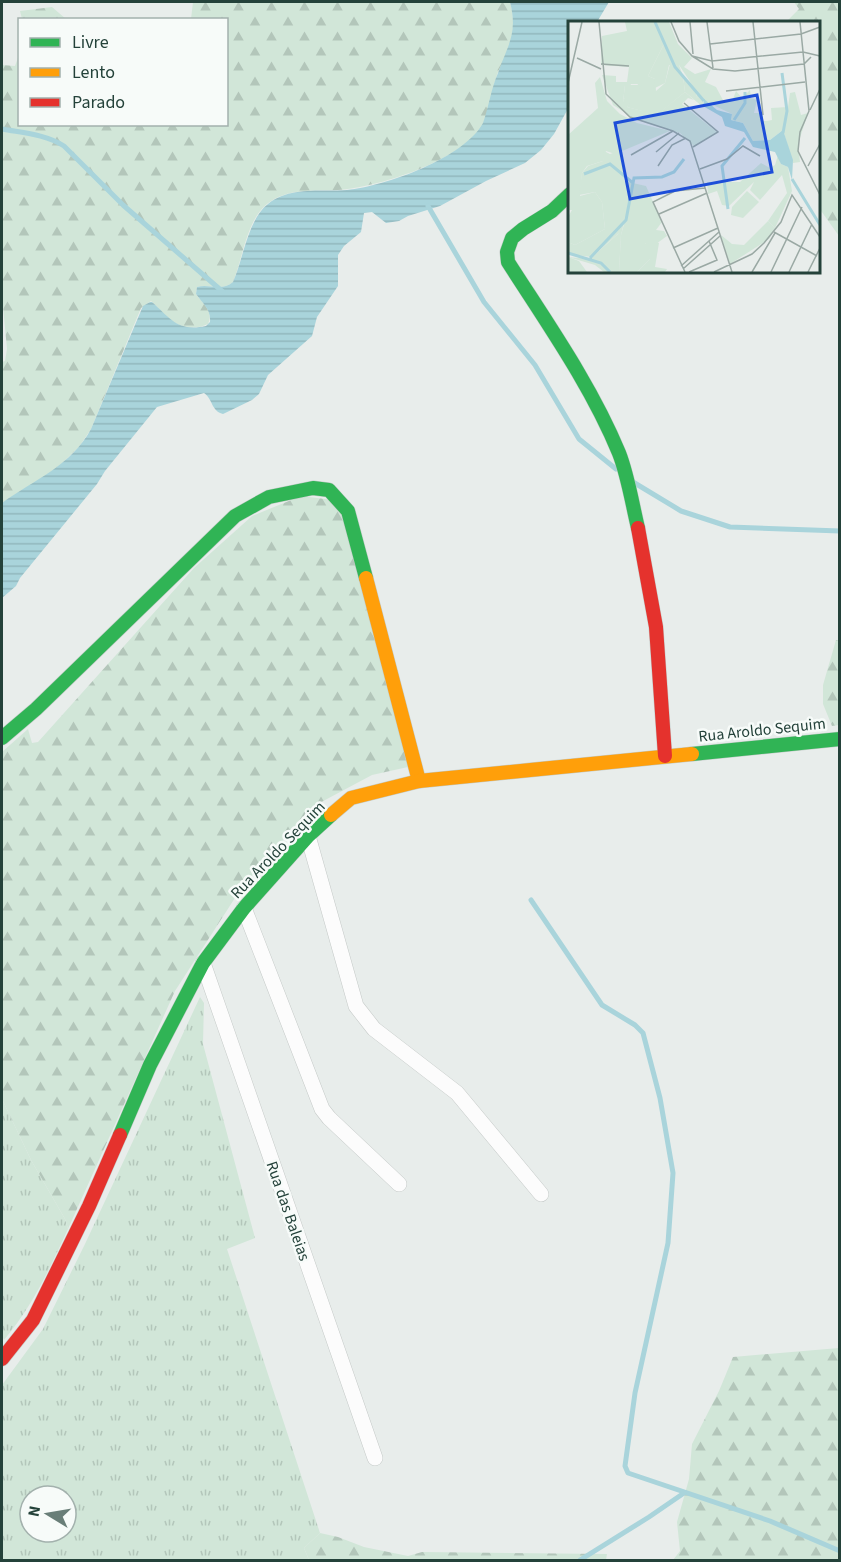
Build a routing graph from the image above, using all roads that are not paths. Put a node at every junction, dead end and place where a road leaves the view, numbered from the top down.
1 (568, 196) edge
2 (2, 738) edge
3 (840, 740) edge
4 (665, 756) junction
5 (419, 781) junction
6 (308, 836) junction
7 (244, 908) junction
8 (203, 963) junction
9 (399, 1184) dead end
10 (541, 1194) dead end
11 (2, 1359) edge
12 (375, 1458) dead end

1 - 4 street
2 - 5 street
3 - 4 street, Rua Aroldo Sequim
4 - 5 street, Rua Aroldo Sequim
5 - 6 street, Rua Aroldo Sequim
6 - 7 street, Rua Aroldo Sequim
6 - 10 street
7 - 8 street, Rua Aroldo Sequim
7 - 9 street
8 - 11 street, Rua Aroldo Sequim
8 - 12 street, Rua das Baleias

